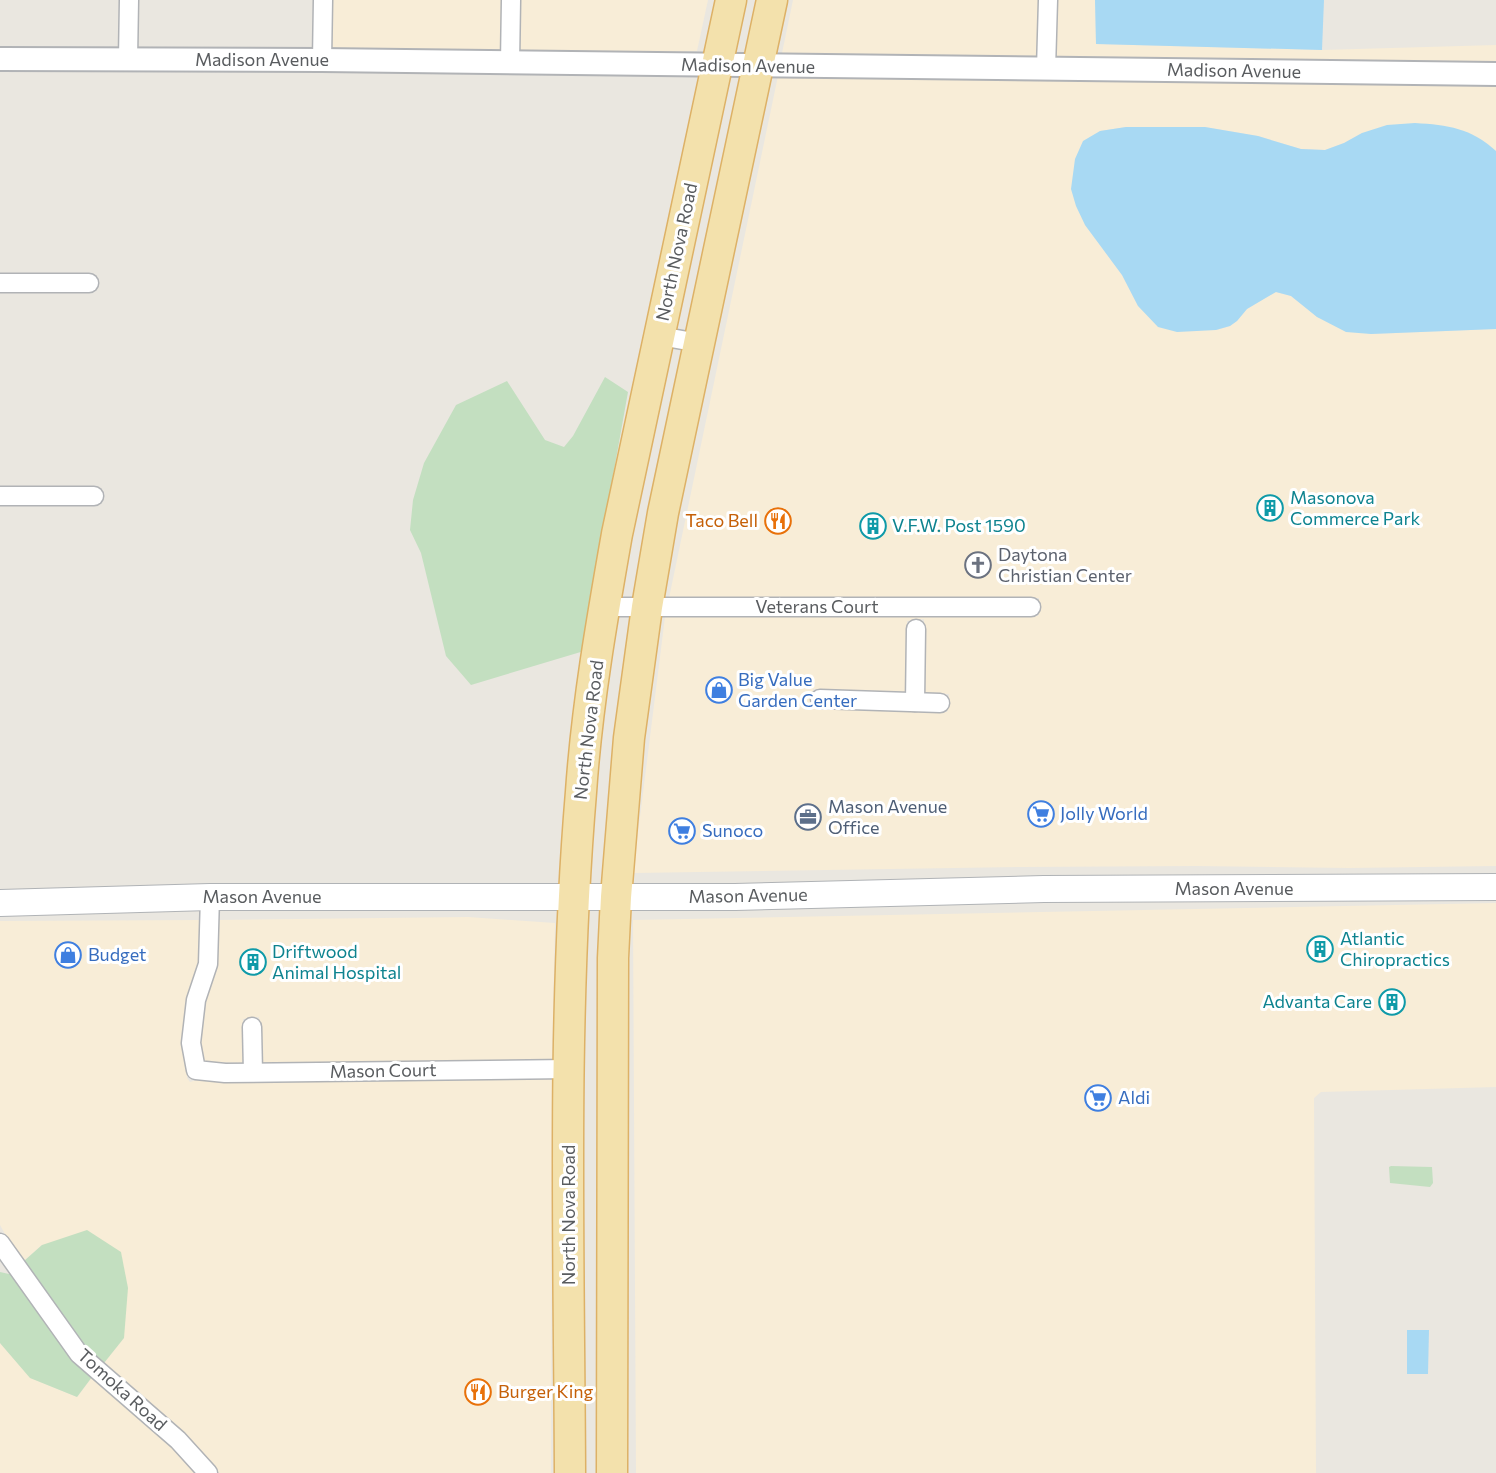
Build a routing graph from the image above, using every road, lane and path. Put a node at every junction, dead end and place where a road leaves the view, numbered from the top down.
1 (129, 0) edge
2 (323, 0) edge
3 (511, 0) edge
4 (731, 0) edge
5 (772, 0) edge
6 (1048, 0) edge
7 (0, 59) edge
8 (129, 59) junction
9 (322, 60) junction
10 (510, 63) junction
11 (717, 65) junction
12 (758, 66) junction
13 (1047, 69) junction
14 (1496, 74) edge
15 (0, 284) edge
16 (89, 284) dead end
17 (660, 336) junction
18 (699, 343) junction
19 (0, 496) edge
20 (94, 496) dead end
21 (604, 607) junction
22 (647, 607) junction
23 (1031, 607) dead end
24 (916, 628) dead end
25 (820, 699) dead end
26 (915, 702) junction
27 (940, 703) dead end
28 (1496, 886) edge
29 (210, 897) junction
30 (616, 897) junction
31 (573, 898) junction
32 (0, 903) edge
33 (252, 1027) dead end
34 (569, 1069) junction
35 (253, 1072) junction
36 (0, 1243) edge
37 (570, 1341) junction
38 (612, 1417) junction
39 (208, 1473) edge
40 (570, 1473) edge
41 (612, 1473) edge

1 - 8 street
2 - 9 street
3 - 10 street
4 - 11 main road, North Nova Road
5 - 12 main road
6 - 13 street
7 - 8 street, Madison Avenue
8 - 9 street, Madison Avenue
9 - 10 street, Madison Avenue
10 - 11 street, Madison Avenue
11 - 12 street, Madison Avenue
11 - 17 main road, North Nova Road
12 - 13 street, Madison Avenue
12 - 18 main road
13 - 14 street, Madison Avenue
15 - 16 street
17 - 18 street
17 - 21 main road, North Nova Road
18 - 22 main road
19 - 20 street
21 - 22 street, Veterans Court
21 - 31 main road, North Nova Road
22 - 23 street, Veterans Court
22 - 30 main road
24 - 26 street
25 - 26 street
26 - 27 street
28 - 30 main road, Mason Avenue
29 - 31 main road, Mason Avenue
29 - 32 main road, Mason Avenue
29 - 35 street, Mason Court
30 - 31 main road, Mason Avenue
30 - 38 main road
31 - 34 main road, North Nova Road
33 - 35 street
34 - 35 street, Mason Court
34 - 37 main road, North Nova Road
36 - 39 street, Tomoka Road
37 - 38 main road
37 - 40 main road, North Nova Road
38 - 41 main road

